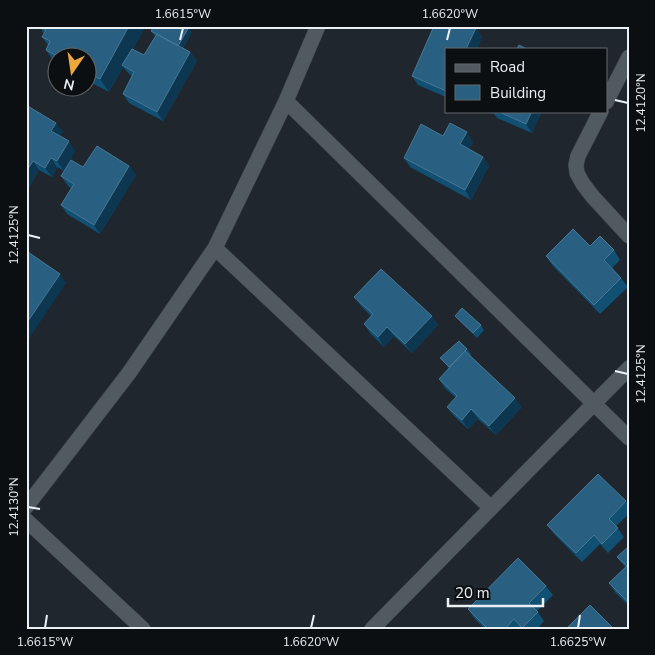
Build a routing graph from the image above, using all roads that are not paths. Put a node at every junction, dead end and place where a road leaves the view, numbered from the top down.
1 (318, 26) edge
2 (627, 68) edge
3 (608, 99) edge
4 (286, 101) junction
5 (600, 112) edge
6 (629, 236) edge
7 (215, 248) junction
8 (629, 368) edge
9 (595, 403) junction
10 (629, 438) edge
11 (26, 507) edge
12 (491, 508) junction
13 (26, 520) edge
14 (143, 629) edge
15 (372, 629) edge

1 - 4 street
2 - 3 street
4 - 7 street
4 - 9 street
5 - 6 street
7 - 11 street
7 - 12 street
8 - 9 street
9 - 10 street
9 - 12 street
12 - 15 street
13 - 14 street

